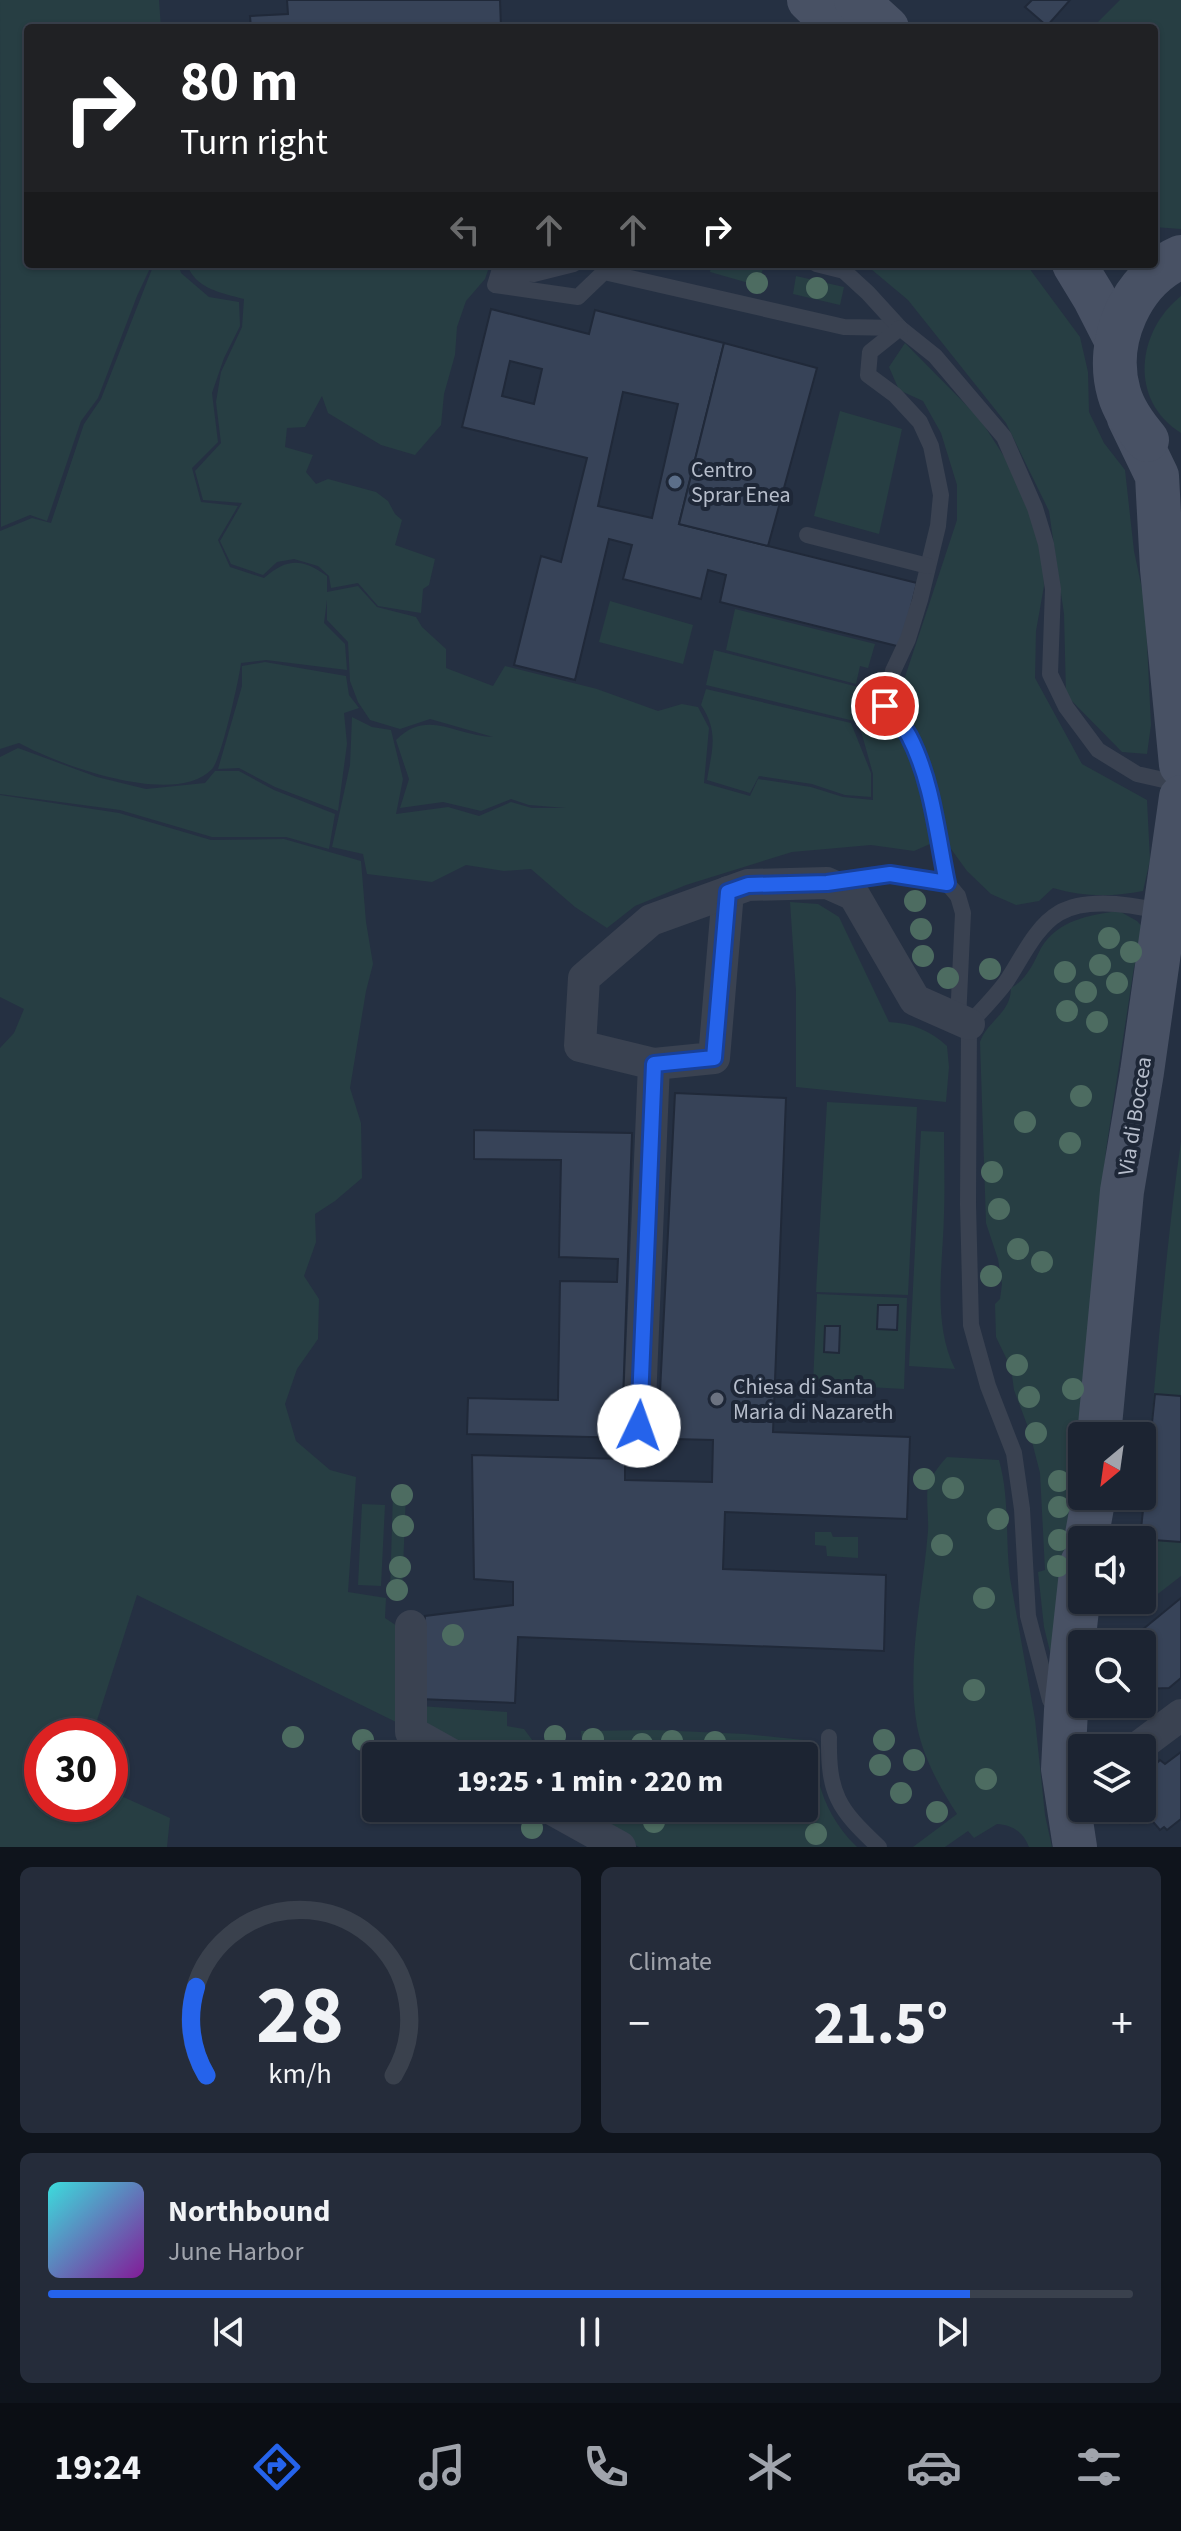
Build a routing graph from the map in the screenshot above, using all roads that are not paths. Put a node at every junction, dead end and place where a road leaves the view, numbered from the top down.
1 (809, 0) edge
2 (856, 0) edge
3 (834, 24) edge
4 (883, 24) edge
5 (1169, 257) edge
6 (558, 268) edge
7 (832, 268) edge
8 (1076, 268) edge
9 (900, 328) junction
10 (1116, 340) junction
11 (1129, 418) junction
12 (1181, 465) edge
13 (807, 535) dead end
14 (928, 566) junction
15 (1181, 765) edge
16 (1181, 784) edge
17 (1181, 797) edge
18 (827, 883) junction
19 (947, 883) junction
20 (728, 892) junction
21 (1165, 912) junction
22 (1181, 991) edge
23 (963, 1022) junction
24 (654, 1064) junction
25 (1100, 1422) edge
26 (1124, 1422) edge
27 (639, 1426) dead end
28 (411, 1626) dead end
29 (1068, 1704) edge
30 (1181, 1715) edge
31 (1077, 1718) edge
32 (1156, 1734) edge
33 (829, 1737) dead end
34 (429, 1742) edge
35 (575, 1822) edge
36 (1097, 1822) edge
37 (620, 1847) edge
38 (879, 1847) edge
39 (1075, 1847) edge
40 (1101, 1847) edge

1 - 3 main road
2 - 4 main road
5 - 10 main road
6 - 9 lane
7 - 9 lane
8 - 10 main road
9 - 14 lane
9 - 16 lane
10 - 11 main road
11 - 12 main road
11 - 15 main road
13 - 14 lane
14 - 19 lane
17 - 21 main road, Via di Boccea
18 - 19 lane
18 - 20 street
18 - 23 street
19 - 23 lane
20 - 24 street
20 - 24 street
21 - 23 lane
21 - 25 main road, Via di Boccea
22 - 26 main road, Via di Boccea
23 - 29 lane
24 - 27 street
28 - 34 street
30 - 32 street
31 - 39 main road
33 - 38 lane
35 - 37 street
36 - 40 main road

